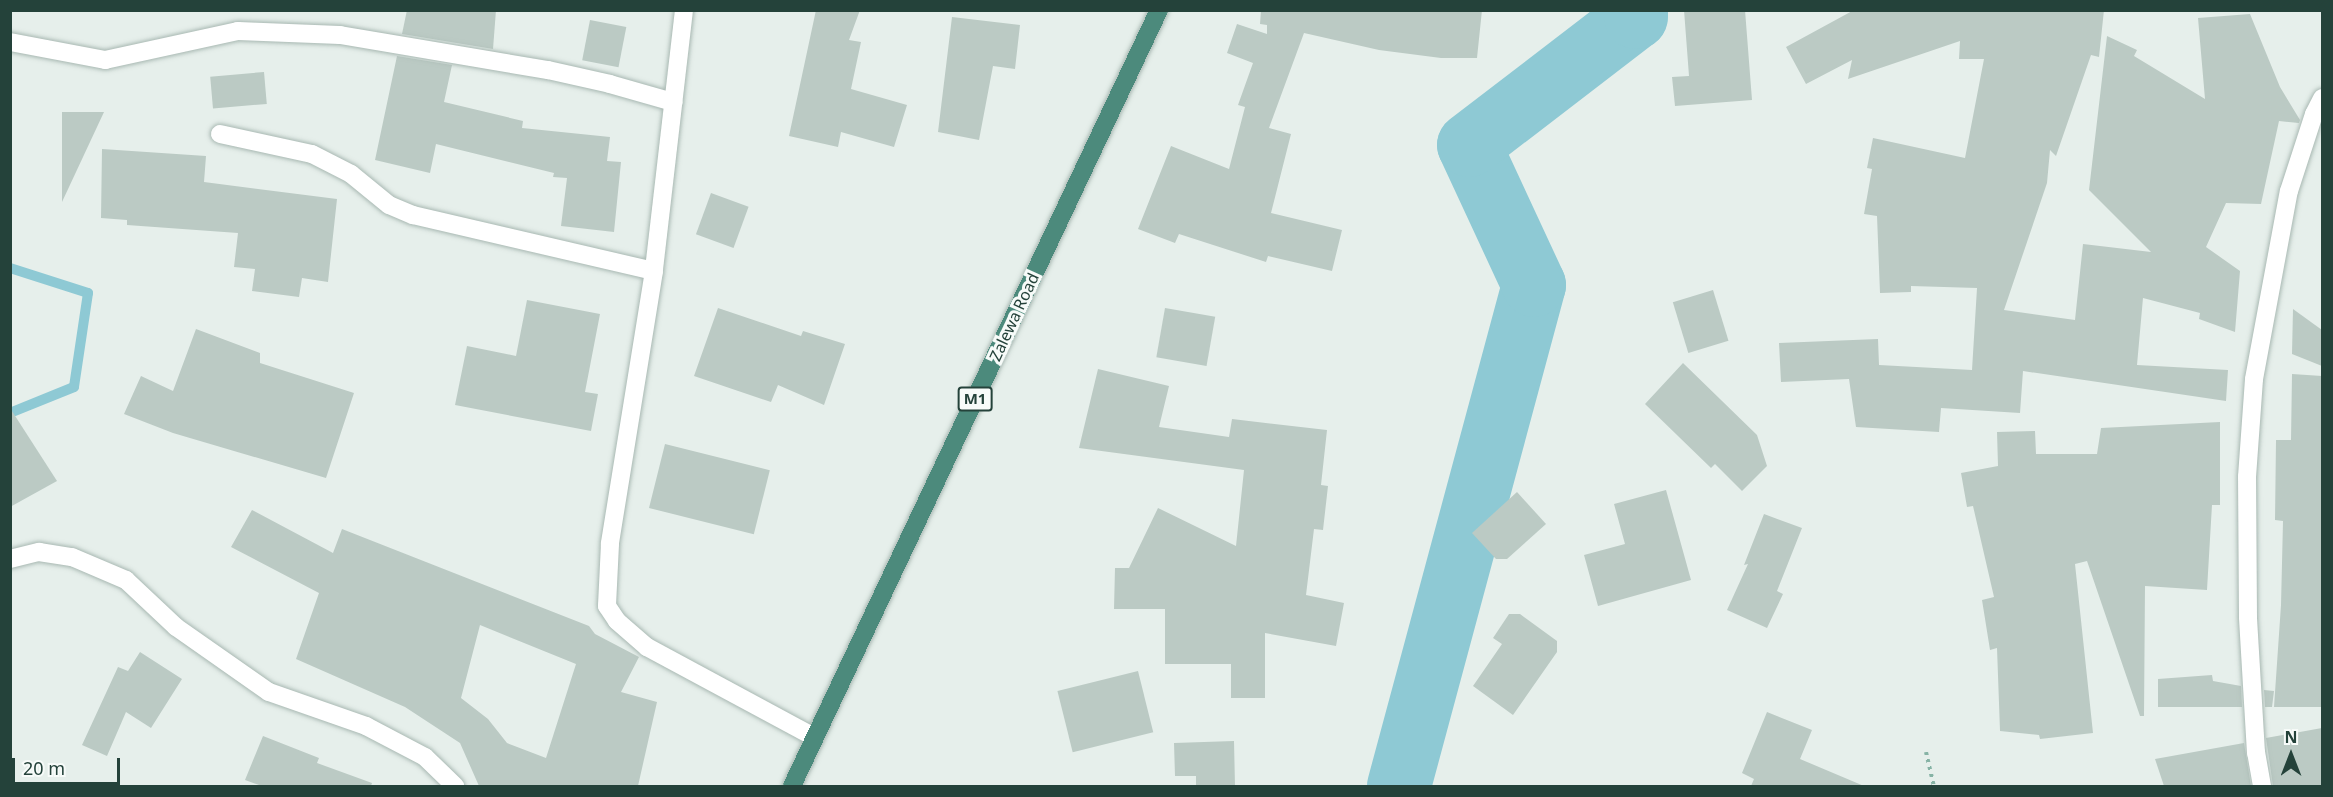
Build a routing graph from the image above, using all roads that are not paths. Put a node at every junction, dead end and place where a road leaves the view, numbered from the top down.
1 (684, 10) edge
2 (1159, 10) edge
3 (10, 42) edge
4 (2322, 98) edge
5 (673, 102) junction
6 (220, 134) dead end
7 (654, 271) junction
8 (10, 560) edge
9 (814, 737) junction
10 (455, 786) edge
11 (792, 786) edge
12 (2262, 786) edge

1 - 5 street
2 - 9 highway, Zalewa Road / M1
3 - 5 street
4 - 12 street
5 - 7 street
6 - 7 street
7 - 9 street
8 - 10 street
9 - 11 highway, Zalewa Road / M1

